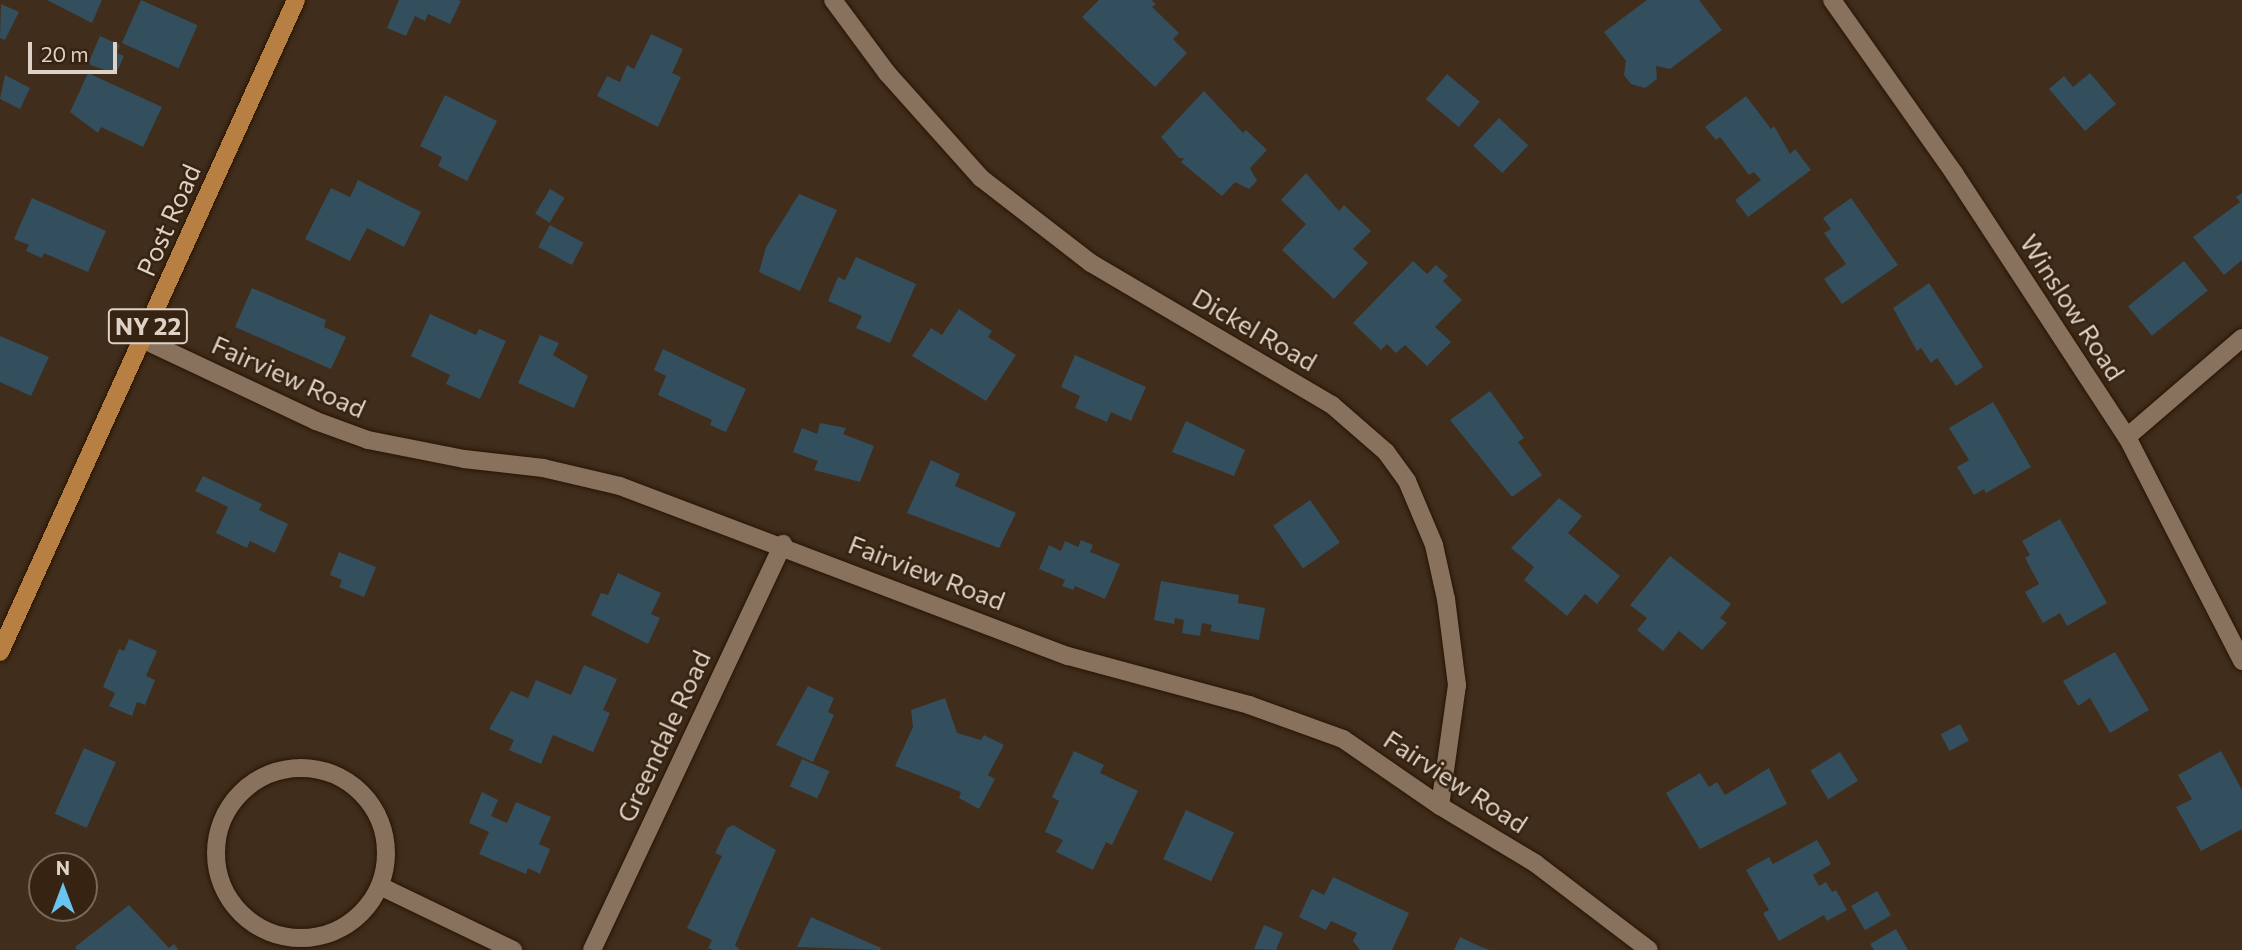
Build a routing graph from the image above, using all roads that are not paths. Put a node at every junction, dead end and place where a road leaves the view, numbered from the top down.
1 (296, 0) edge
2 (833, 0) edge
3 (1832, 0) edge
4 (2242, 338) edge
5 (142, 340) junction
6 (2127, 437) junction
7 (783, 544) junction
8 (0, 652) edge
9 (2242, 661) edge
10 (1440, 806) junction
11 (380, 886) junction
12 (513, 950) edge
13 (592, 950) edge
14 (1649, 950) edge

1 - 5 main road, Post Road / NY 22
2 - 10 street, Dickel Road
3 - 6 street, Winslow Road
4 - 6 street
5 - 7 street, Fairview Road
5 - 8 main road, Post Road / NY 22
6 - 9 street, Winslow Road
7 - 10 street, Fairview Road
7 - 13 street, Greendale Road
10 - 14 street, Fairview Road
11 - 11 street
11 - 12 street

